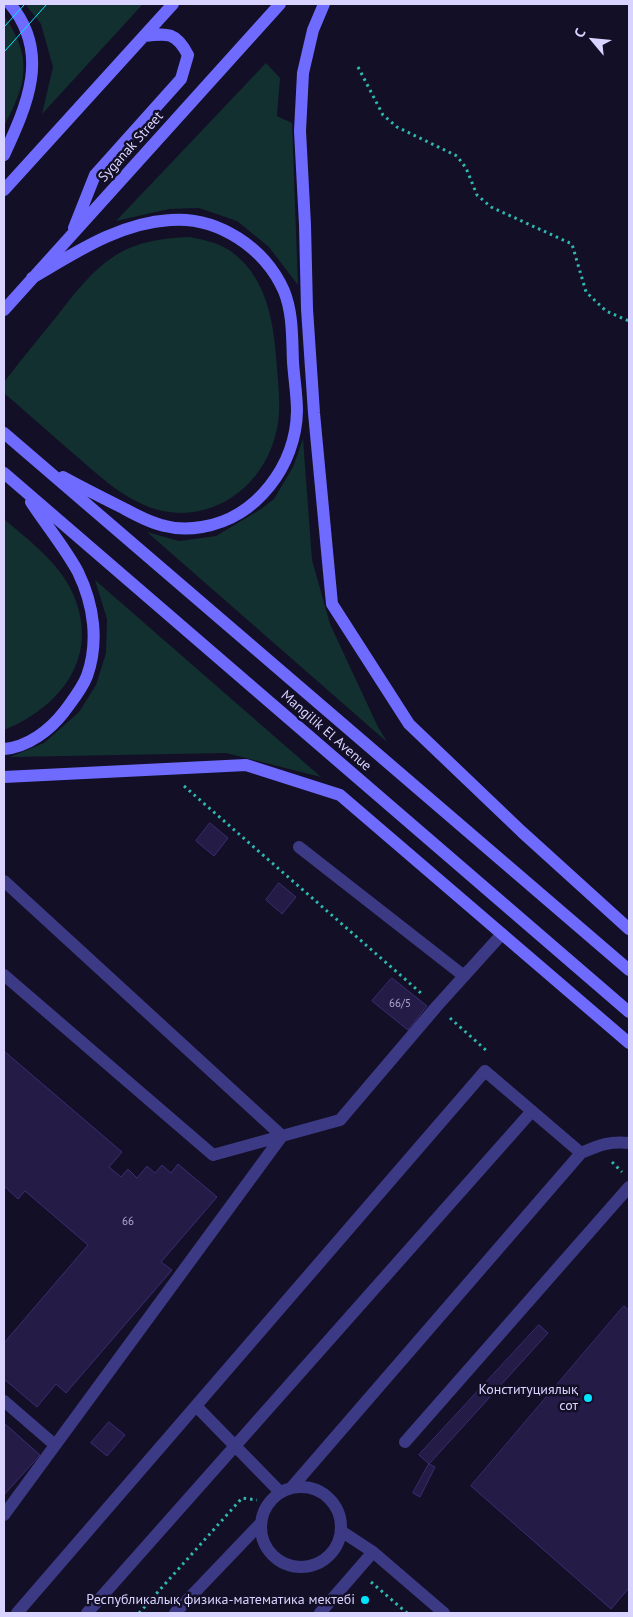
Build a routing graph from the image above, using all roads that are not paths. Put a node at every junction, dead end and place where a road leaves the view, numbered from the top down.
1 (10, 4) edge
2 (173, 4) edge
3 (280, 4) edge
4 (324, 4) edge
5 (144, 36) junction
6 (4, 155) edge
7 (4, 190) edge
8 (72, 235) junction
9 (32, 278) junction
10 (4, 310) edge
11 (4, 433) edge
12 (45, 468) junction
13 (4, 473) edge
14 (23, 489) junction
15 (4, 748) edge
16 (4, 776) edge
17 (299, 847) dead end
18 (4, 881) edge
19 (629, 929) edge
20 (502, 934) junction
21 (629, 970) edge
22 (4, 975) edge
23 (629, 1012) edge
24 (629, 1043) edge
25 (532, 1111) junction
26 (282, 1136) junction
27 (629, 1144) edge
28 (581, 1153) junction
29 (628, 1181) edge
30 (4, 1401) edge
31 (196, 1406) junction
32 (405, 1442) dead end
33 (55, 1445) junction
34 (236, 1446) junction
35 (286, 1490) junction
36 (4, 1515) edge
37 (261, 1523) junction
38 (342, 1531) junction
39 (372, 1552) junction
40 (17, 1613) edge
41 (87, 1613) edge
42 (175, 1613) edge
43 (320, 1613) edge
44 (444, 1613) edge

1 - 6 main road
2 - 5 main road
3 - 8 main road, Syganak Street
4 - 19 main road
5 - 7 main road
5 - 8 main road
8 - 9 main road, Syganak Street
9 - 10 main road, Syganak Street
9 - 12 main road
11 - 12 main road, Mangilik El Avenue
12 - 21 main road, Mangilik El Avenue
13 - 14 main road, Mangilik El Avenue
14 - 15 main road
14 - 23 main road, Mangilik El Avenue
16 - 20 main road
17 - 20 lane
18 - 26 lane
20 - 24 main road
20 - 26 lane
22 - 26 lane
25 - 28 lane
25 - 31 lane
25 - 34 lane
26 - 33 lane
27 - 28 lane
28 - 35 lane
29 - 32 lane
30 - 33 lane
31 - 34 lane
31 - 40 lane
33 - 36 lane
34 - 35 lane
34 - 41 lane
35 - 37 lane
35 - 38 lane
37 - 38 lane
37 - 42 lane
38 - 39 lane
39 - 43 lane
39 - 44 lane

